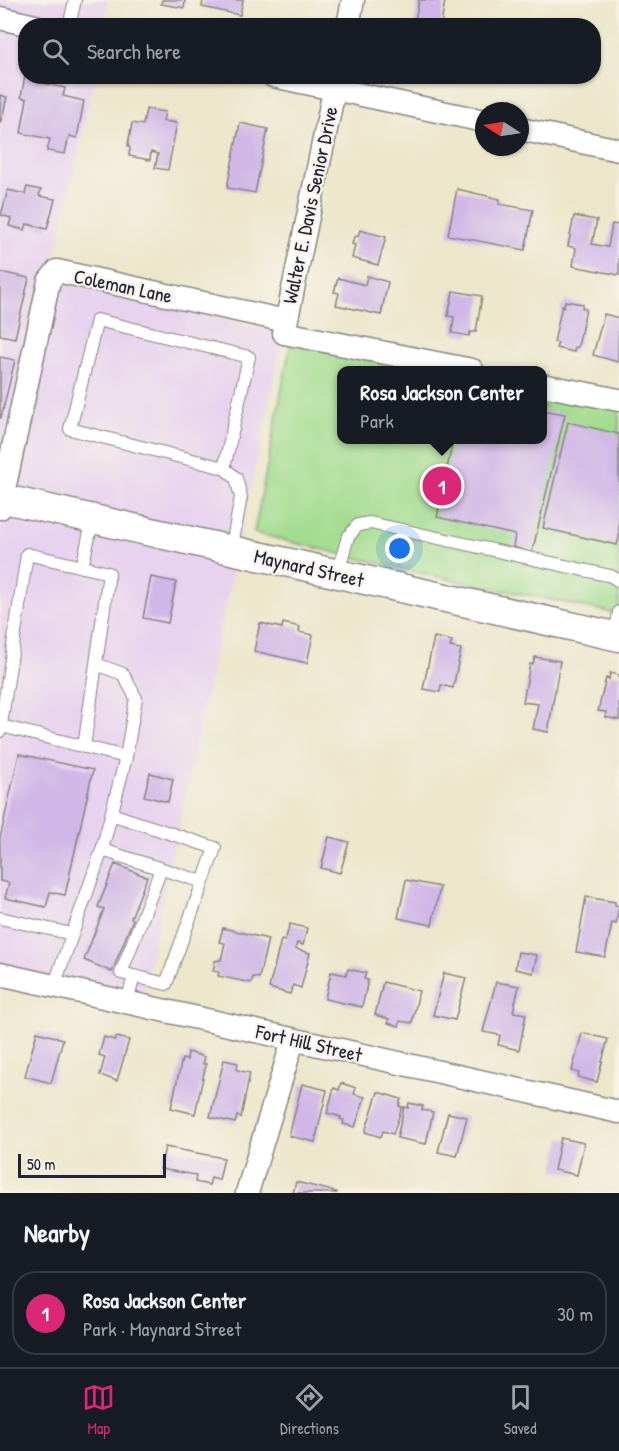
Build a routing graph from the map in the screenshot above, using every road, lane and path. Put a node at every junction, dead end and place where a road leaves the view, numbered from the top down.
1 (75, 0) edge
2 (353, 0) edge
3 (71, 18) edge
4 (350, 18) edge
5 (1, 24) edge
6 (18, 25) edge
7 (335, 84) edge
8 (339, 84) edge
9 (475, 119) edge
10 (529, 131) edge
11 (619, 150) edge
12 (285, 327) junction
13 (455, 366) edge
14 (547, 386) edge
15 (619, 400) edge
16 (0, 459) edge
17 (224, 468) junction
18 (1, 497) edge
19 (93, 519) junction
20 (231, 551) junction
21 (82, 567) junction
22 (337, 575) junction
23 (619, 581) edge
24 (618, 629) edge
25 (96, 664) junction
26 (1, 729) edge
27 (84, 747) junction
28 (126, 757) junction
29 (111, 814) junction
30 (102, 850) junction
31 (161, 868) junction
32 (203, 882) junction
33 (0, 918) edge
34 (72, 934) junction
35 (0, 974) edge
36 (134, 976) junction
37 (54, 986) junction
38 (127, 1002) junction
39 (293, 1040) junction
40 (619, 1112) edge
41 (247, 1193) edge

1 - 3 lane
2 - 4 street
5 - 6 street
7 - 12 street, Walter E. Davis Senior Drive
8 - 9 street
10 - 11 street
12 - 13 street
12 - 18 street, Coleman Lane
14 - 15 street
16 - 18 lane
17 - 17 lane
17 - 20 lane
18 - 19 street, Maynard Street
19 - 20 street, Maynard Street
19 - 21 lane
20 - 22 street, Maynard Street
21 - 25 lane
21 - 26 lane
22 - 23 lane
22 - 24 street, Maynard Street
25 - 27 lane
25 - 28 lane
26 - 27 lane
27 - 28 lane
28 - 29 lane
29 - 30 lane
29 - 32 lane
30 - 31 lane
30 - 34 lane
31 - 32 lane
31 - 36 lane
32 - 36 lane
33 - 34 lane
34 - 37 lane
35 - 37 street, Fort Hill Street
36 - 38 lane
37 - 38 street, Fort Hill Street
38 - 39 street, Fort Hill Street
39 - 40 street, Fort Hill Street
39 - 41 street

